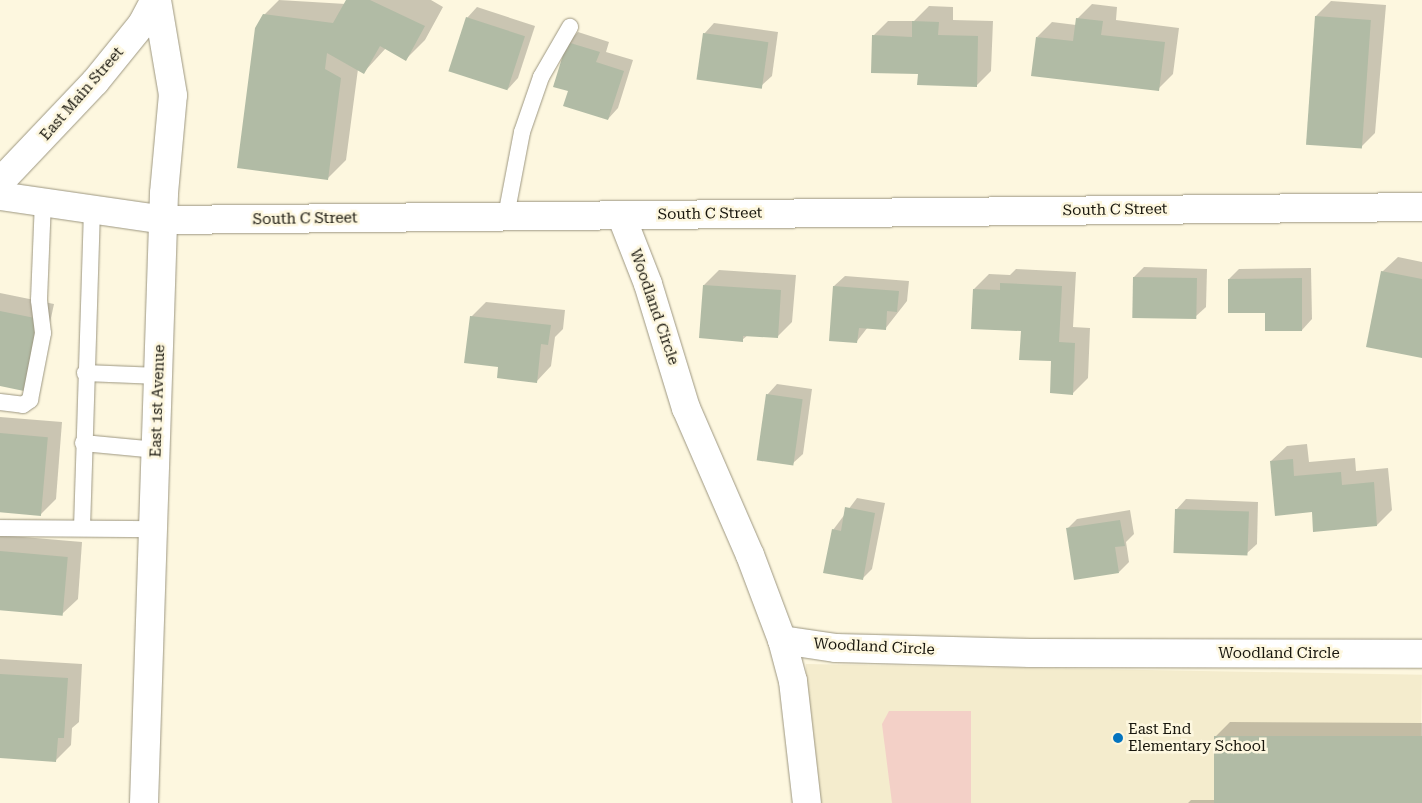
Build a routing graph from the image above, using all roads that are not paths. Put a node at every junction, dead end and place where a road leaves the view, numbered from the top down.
1 (156, 0) edge
2 (570, 27) dead end
3 (0, 182) edge
4 (0, 196) edge
5 (43, 202) junction
6 (1422, 207) edge
7 (92, 210) junction
8 (620, 215) junction
9 (506, 216) junction
10 (164, 220) junction
11 (85, 373) junction
12 (159, 376) junction
13 (0, 402) edge
14 (84, 443) junction
15 (157, 450) junction
16 (0, 528) edge
17 (82, 528) junction
18 (154, 528) junction
19 (782, 640) junction
20 (1422, 654) edge
21 (144, 803) edge
22 (807, 803) edge

1 - 3 street, East Main Street
1 - 10 street, East 1st Avenue
2 - 9 lane
4 - 5 street, South C Street
5 - 7 street, South C Street
5 - 13 lane
6 - 8 street, South C Street
7 - 10 street, South C Street
7 - 11 lane
8 - 9 street, South C Street
8 - 19 street, Woodland Circle
9 - 10 street, South C Street
10 - 12 street, East 1st Avenue
11 - 12 lane
11 - 14 lane
12 - 15 street, East 1st Avenue
14 - 15 lane
14 - 17 lane
15 - 18 street, East 1st Avenue
16 - 17 lane
17 - 18 lane
18 - 21 street, East 1st Avenue
19 - 20 street, Woodland Circle
19 - 22 street

